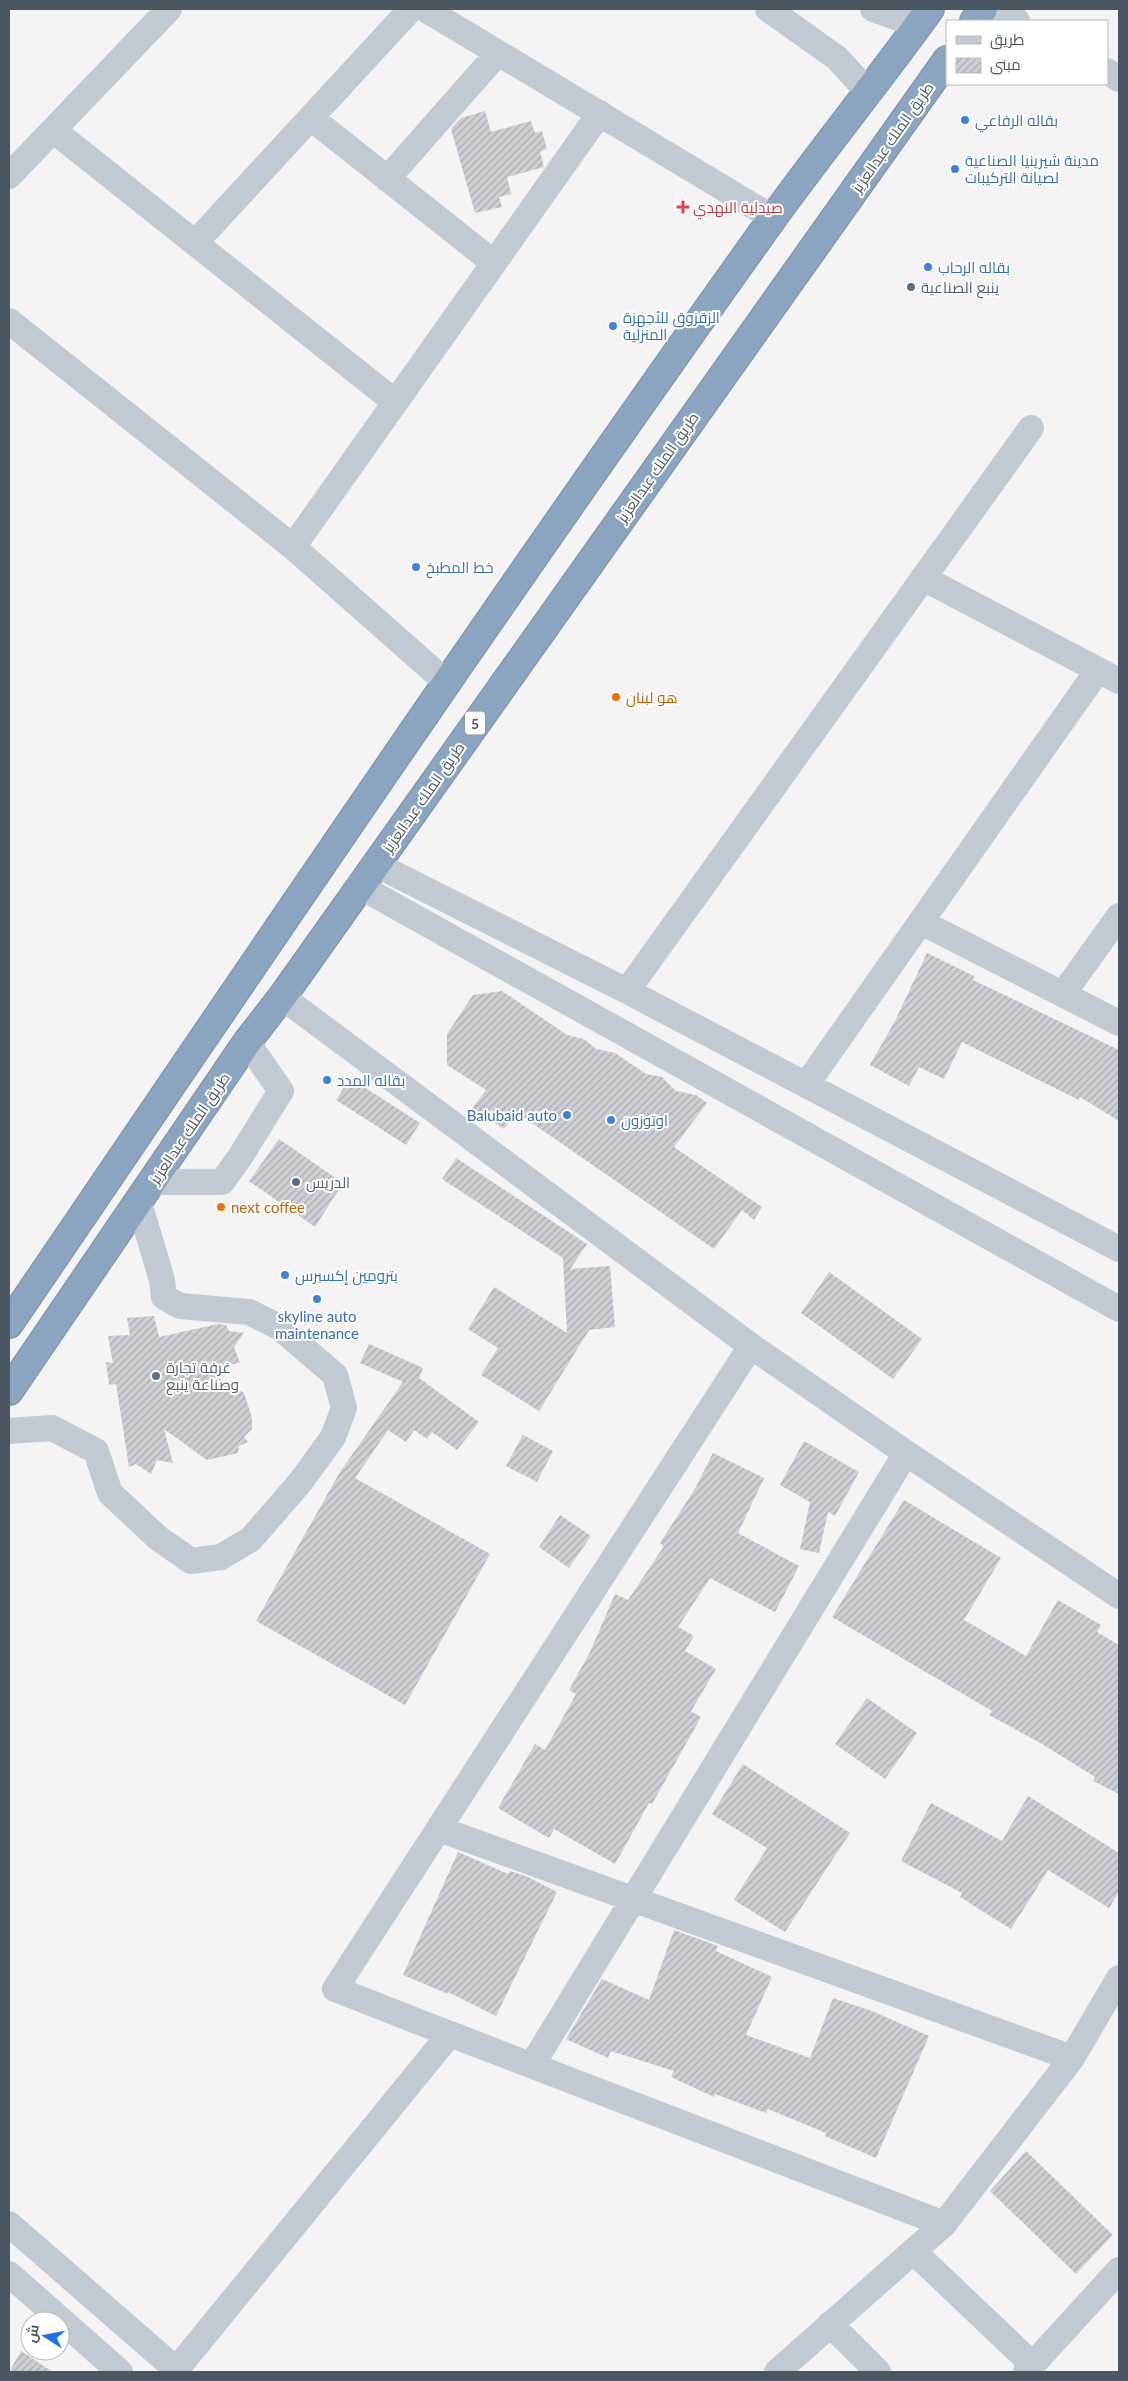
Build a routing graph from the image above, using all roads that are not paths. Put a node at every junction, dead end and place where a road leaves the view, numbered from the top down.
1 (169, 9) edge
2 (412, 9) edge
3 (425, 9) edge
4 (768, 9) edge
5 (873, 9) edge
6 (983, 9) edge
7 (995, 9) edge
8 (924, 17) edge
9 (975, 20) edge
10 (1016, 20) edge
11 (498, 53) junction
12 (946, 61) edge
13 (869, 93) junction
14 (600, 113) junction
15 (311, 118) junction
16 (53, 130) junction
17 (9, 176) edge
18 (387, 179) junction
19 (773, 218) junction
20 (195, 243) junction
21 (494, 263) junction
22 (9, 322) edge
23 (395, 402) junction
24 (1031, 428) dead end
25 (293, 547) junction
26 (923, 578) junction
27 (1109, 676) edge
28 (446, 682) junction
29 (367, 875) junction
30 (1119, 916) edge
31 (921, 922) junction
32 (627, 991) junction
33 (1063, 994) junction
34 (282, 997) junction
35 (1119, 1023) edge
36 (246, 1042) junction
37 (806, 1085) junction
38 (146, 1192) junction
39 (1119, 1248) edge
40 (1119, 1309) edge
41 (9, 1324) edge
42 (751, 1346) junction
43 (9, 1391) edge
44 (9, 1431) edge
45 (906, 1453) junction
46 (1119, 1596) edge
47 (439, 1828) junction
48 (634, 1899) junction
49 (1119, 1978) edge
50 (450, 2034) junction
51 (1072, 2058) junction
52 (532, 2065) junction
53 (9, 2224) edge
54 (944, 2224) junction
55 (912, 2251) junction
56 (1119, 2270) edge
57 (9, 2274) edge
58 (830, 2324) junction
59 (1029, 2368) edge
60 (177, 2371) edge
61 (120, 2372) edge
62 (776, 2372) edge
63 (878, 2372) edge

1 - 16 street
2 - 15 street
3 - 11 street
4 - 13 street
5 - 8 street
6 - 9 highway
7 - 10 street
8 - 13 highway
11 - 14 street
11 - 18 street
12 - 29 highway, طريق الملك عبدالعزيز / 5
13 - 19 highway
14 - 19 street
14 - 21 street
15 - 18 street
15 - 20 street
16 - 17 street
16 - 20 street
18 - 21 street
19 - 28 highway
20 - 23 street
21 - 23 street
22 - 25 street
23 - 25 street
24 - 26 street
25 - 28 street
26 - 27 street
26 - 32 street
27 - 31 street
28 - 41 highway
29 - 32 street
29 - 34 highway, طريق الملك عبدالعزيز / 5
29 - 40 street
30 - 33 street
31 - 33 street
31 - 37 street
32 - 37 street
33 - 35 street
34 - 36 highway, طريق الملك عبدالعزيز / 5
34 - 42 street
36 - 38 highway, طريق الملك عبدالعزيز / 5
36 - 38 street
37 - 39 street
38 - 43 highway, طريق الملك عبدالعزيز / 5
38 - 44 street
42 - 45 street
42 - 47 street
45 - 46 street
45 - 48 street
47 - 48 street
47 - 50 street
48 - 51 street
48 - 52 street
49 - 51 street
50 - 52 street
50 - 60 street
51 - 54 street
52 - 54 street
53 - 60 street
54 - 55 street
55 - 58 street
55 - 59 street
56 - 59 street
57 - 61 street
58 - 62 street
58 - 63 street

